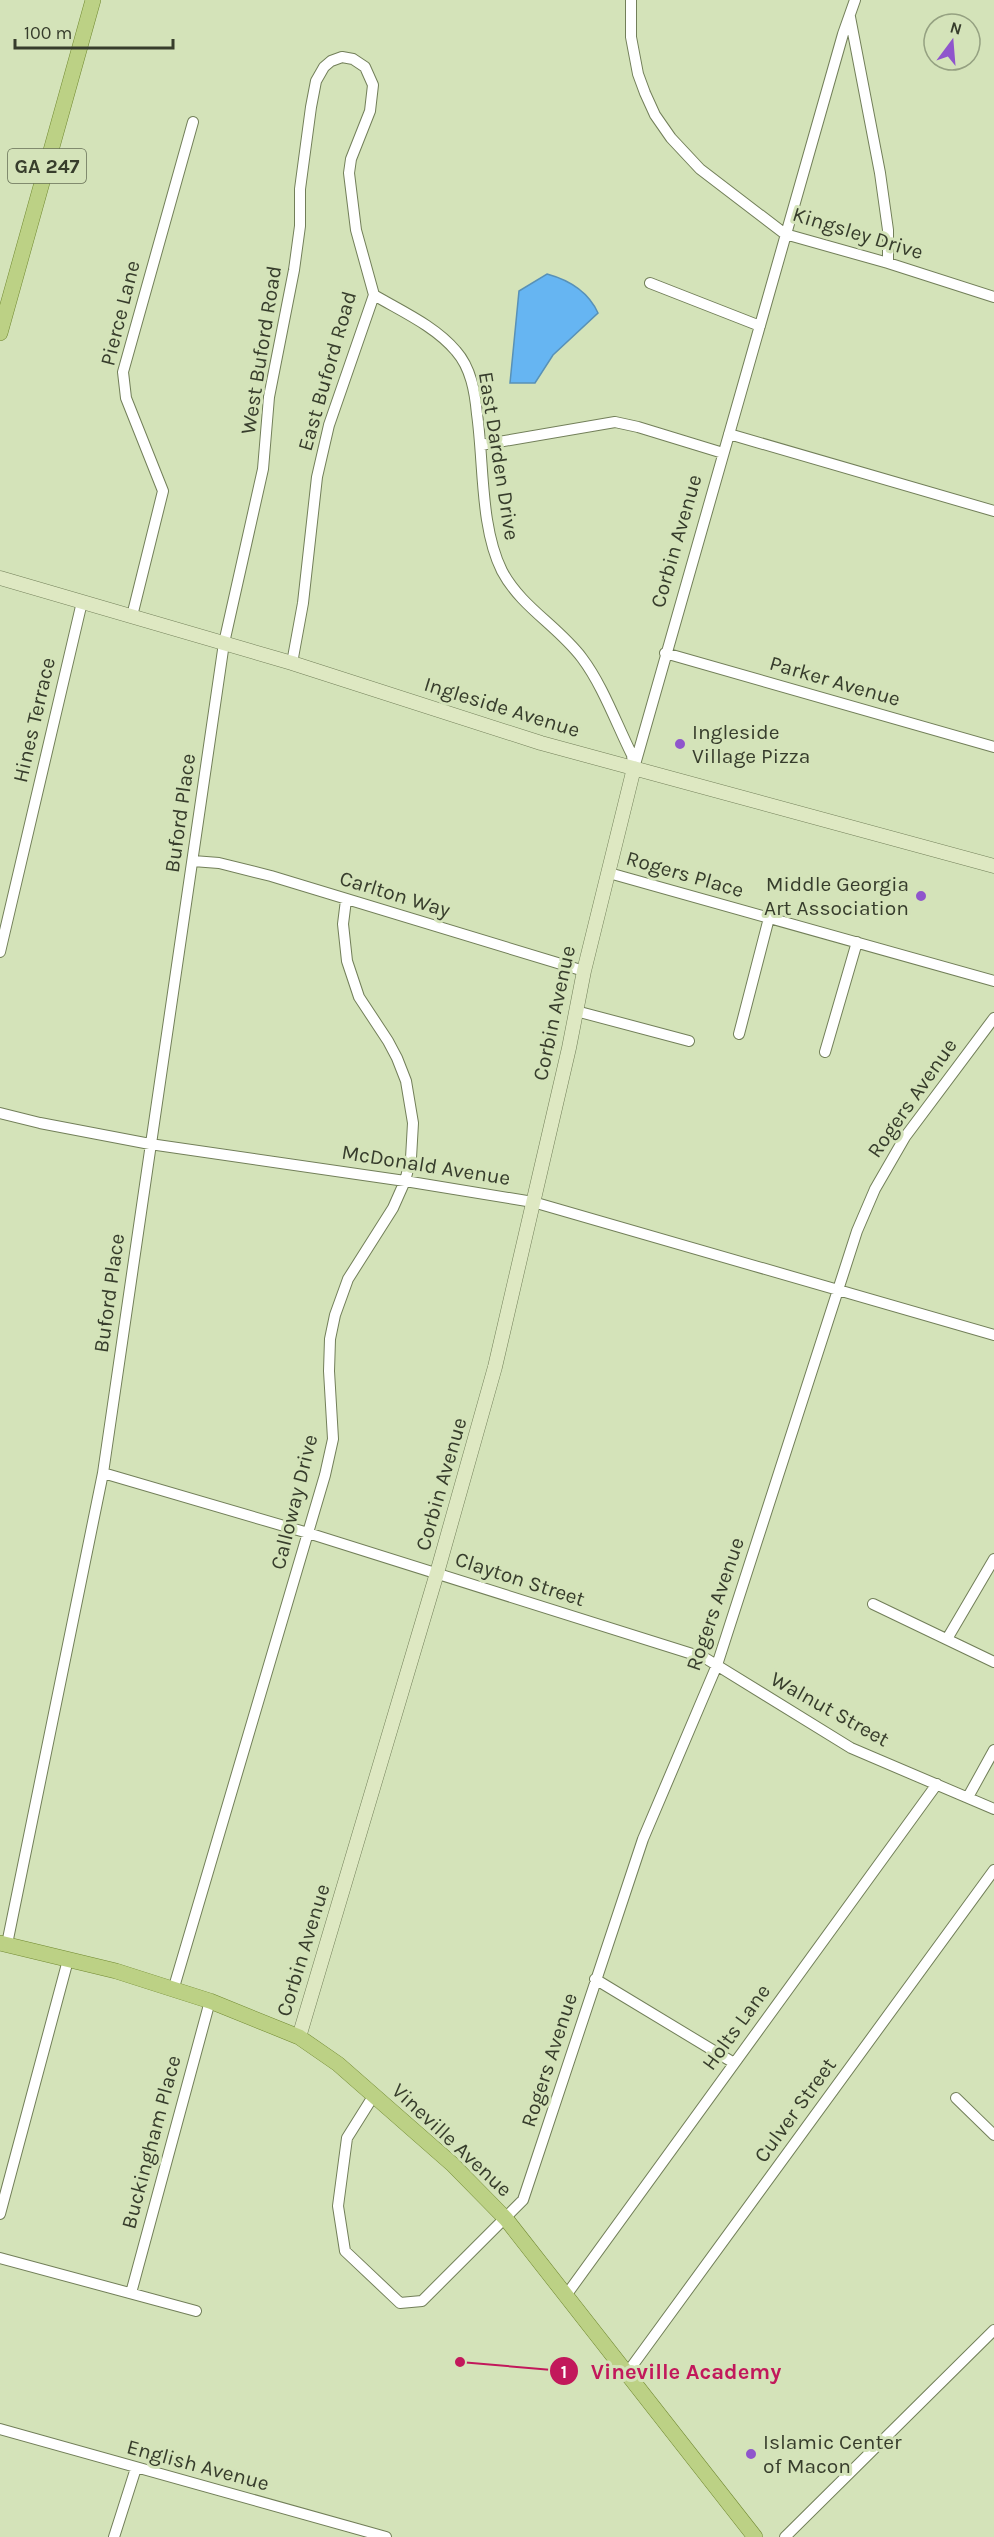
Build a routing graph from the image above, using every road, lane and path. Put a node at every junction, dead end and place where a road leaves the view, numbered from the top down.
1 (93, 0) edge
2 (631, 0) edge
3 (855, 0) edge
4 (850, 17) junction
5 (327, 64) joint
6 (193, 122) dead end
7 (785, 234) junction
8 (888, 263) junction
9 (650, 283) dead end
10 (374, 294) junction
11 (994, 297) edge
12 (760, 326) junction
13 (0, 333) edge
14 (729, 434) junction
15 (482, 445) junction
16 (723, 453) junction
17 (994, 511) edge
18 (0, 578) edge
19 (82, 602) junction
20 (132, 616) junction
21 (224, 643) junction
22 (666, 653) junction
23 (292, 663) junction
24 (994, 747) edge
25 (634, 768) junction
26 (193, 861) junction
27 (994, 866) edge
28 (609, 873) junction
29 (346, 900) junction
30 (769, 918) junction
31 (857, 942) junction
32 (0, 952) edge
33 (584, 971) junction
34 (994, 981) edge
35 (576, 1011) junction
36 (994, 1018) edge
37 (739, 1034) dead end
38 (689, 1041) dead end
39 (825, 1052) dead end
40 (0, 1113) edge
41 (150, 1144) junction
42 (405, 1180) junction
43 (533, 1202) junction
44 (838, 1291) junction
45 (994, 1335) edge
46 (103, 1473) junction
47 (308, 1533) junction
48 (994, 1559) edge
49 (437, 1574) junction
50 (873, 1604) dead end
51 (947, 1638) junction
52 (994, 1662) edge
53 (717, 1665) junction
54 (994, 1750) edge
55 (937, 1784) junction
56 (968, 1797) junction
57 (994, 1809) edge
58 (994, 1870) edge
59 (4, 1944) edge
60 (68, 1960) junction
61 (595, 1979) junction
62 (174, 1988) junction
63 (210, 2001) junction
64 (299, 2037) junction
65 (735, 2063) junction
66 (374, 2095) junction
67 (956, 2098) dead end
68 (994, 2135) edge
69 (0, 2214) edge
70 (506, 2219) junction
71 (0, 2258) edge
72 (131, 2294) junction
73 (567, 2294) junction
74 (196, 2311) dead end
75 (994, 2330) edge
76 (627, 2373) junction
77 (0, 2429) edge
78 (136, 2468) junction
79 (114, 2537) edge
80 (386, 2537) edge
81 (755, 2537) edge
82 (785, 2537) edge

1 - 13 main road, GA 247
2 - 7 street, Kingsley Drive
3 - 4 street, Corbin Avenue
4 - 7 street, Corbin Avenue
4 - 8 street
5 - 10 street, East Buford Road
5 - 21 street, West Buford Road
6 - 20 street, Pierce Lane
7 - 8 street, Kingsley Drive
7 - 12 street, Corbin Avenue
8 - 11 street, Kingsley Drive
9 - 12 street
10 - 15 street, East Darden Drive
10 - 23 street, East Buford Road
12 - 14 street, Corbin Avenue
14 - 16 street, Corbin Avenue
14 - 17 street
15 - 16 street
15 - 25 street, East Darden Drive
16 - 22 street, Corbin Avenue
18 - 19 street, Ingleside Avenue
19 - 20 street, Ingleside Avenue
19 - 32 street, Hines Terrace
20 - 21 street, Ingleside Avenue
21 - 23 street, Ingleside Avenue
21 - 26 street, Buford Place
22 - 24 street, Parker Avenue
22 - 25 street, Corbin Avenue
23 - 25 street, Ingleside Avenue
25 - 27 street, Ingleside Avenue
25 - 28 street, Corbin Avenue
26 - 29 street, Carlton Way
26 - 41 street, Buford Place
28 - 30 street, Rogers Place
28 - 33 street, Corbin Avenue
29 - 33 street, Carlton Way
29 - 42 street, Calloway Drive
30 - 31 street, Rogers Place
30 - 37 street
31 - 34 street, Rogers Place
31 - 39 street
33 - 35 street, Corbin Avenue
35 - 38 street
35 - 43 street, Corbin Avenue
36 - 44 street, Rogers Avenue
40 - 41 street, McDonald Avenue
41 - 42 street, McDonald Avenue
41 - 46 street, Buford Place
42 - 43 street, McDonald Avenue
42 - 47 street, Calloway Drive
43 - 44 street, McDonald Avenue
43 - 49 street, Corbin Avenue
44 - 45 street, McDonald Avenue
44 - 53 street, Rogers Avenue
46 - 47 street, Clayton Street
46 - 59 street, Buford Place
47 - 49 street, Clayton Street
47 - 62 street, Calloway Drive
48 - 51 street
49 - 53 street, Clayton Street
49 - 64 street, Corbin Avenue
50 - 51 street
51 - 52 street
53 - 55 street, Walnut Street
53 - 61 street, Rogers Avenue
54 - 56 street
55 - 56 street, Walnut Street
55 - 65 street, Holts Lane
56 - 57 street, Walnut Street
58 - 76 street, Culver Street
59 - 60 main road, Vineville Avenue
60 - 62 main road, Vineville Avenue
60 - 69 street
61 - 65 street
61 - 70 street, Rogers Avenue
62 - 63 main road, Vineville Avenue
63 - 64 main road, Vineville Avenue
63 - 72 street, Buckingham Place
64 - 66 main road, Vineville Avenue
65 - 73 street, Holts Lane
66 - 70 main road, Vineville Avenue
66 - 70 street, Rogers Avenue
67 - 68 street
70 - 73 main road, Vineville Avenue
71 - 72 street
72 - 74 street
73 - 76 main road, Vineville Avenue
75 - 82 street
76 - 81 main road, Vineville Avenue
77 - 78 street, English Avenue
78 - 79 street
78 - 80 street, English Avenue

